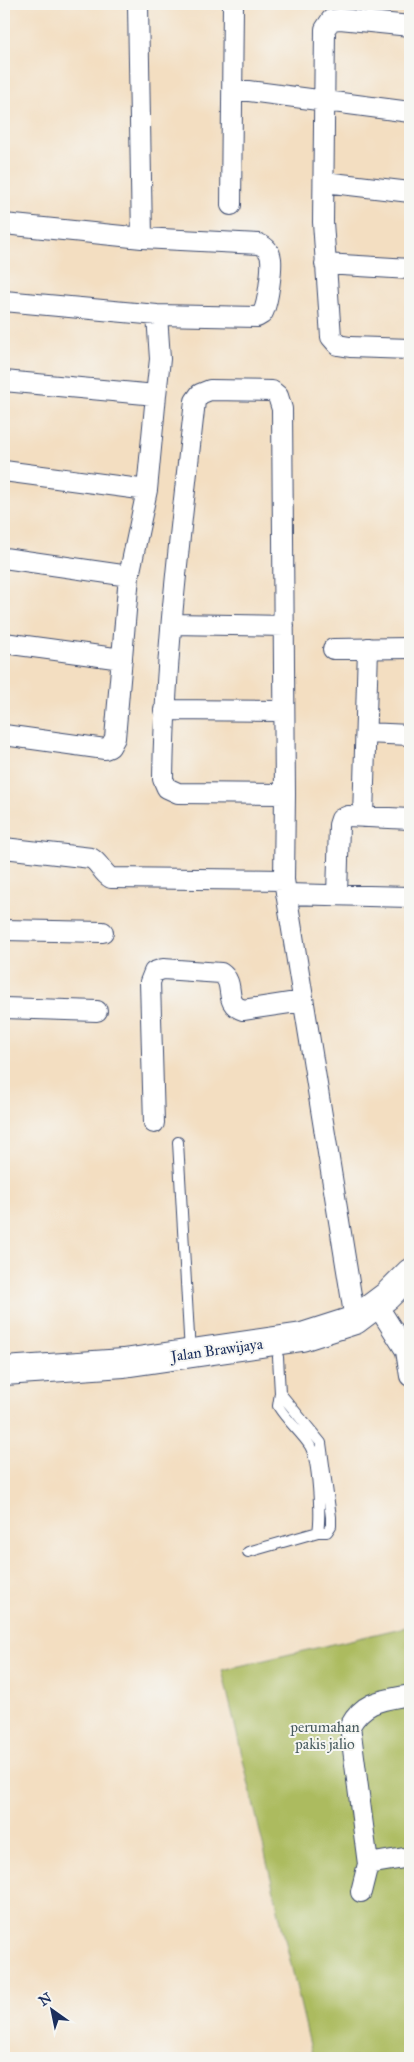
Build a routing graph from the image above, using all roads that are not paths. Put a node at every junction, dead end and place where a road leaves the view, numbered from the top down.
1 (138, 4) edge
2 (233, 4) edge
3 (410, 26) edge
4 (233, 89) junction
5 (324, 100) junction
6 (410, 112) edge
7 (324, 182) junction
8 (410, 192) edge
9 (231, 204) dead end
10 (4, 224) edge
11 (142, 238) junction
12 (325, 264) junction
13 (410, 269) edge
14 (4, 301) edge
15 (157, 315) junction
16 (410, 349) edge
17 (4, 381) edge
18 (156, 396) junction
19 (4, 471) edge
20 (147, 490) junction
21 (4, 558) edge
22 (129, 576) junction
23 (172, 624) junction
24 (284, 626) junction
25 (4, 643) edge
26 (368, 648) junction
27 (410, 648) edge
28 (333, 649) dead end
29 (122, 659) junction
30 (164, 710) junction
31 (284, 711) junction
32 (366, 733) junction
33 (4, 735) edge
34 (410, 735) edge
35 (285, 794) junction
36 (363, 817) junction
37 (410, 819) edge
38 (4, 848) edge
39 (285, 887) junction
40 (337, 895) junction
41 (410, 897) edge
42 (4, 930) edge
43 (103, 932) dead end
44 (303, 1001) junction
45 (4, 1008) edge
46 (97, 1011) dead end
47 (154, 1123) dead end
48 (178, 1142) dead end
49 (410, 1273) edge
50 (410, 1295) edge
51 (384, 1316) junction
52 (355, 1320) junction
53 (408, 1351) edge
54 (190, 1354) junction
55 (278, 1357) junction
56 (4, 1371) edge
57 (410, 1376) edge
58 (4, 1388) edge
59 (248, 1552) dead end
60 (410, 1695) edge
61 (410, 1857) edge
62 (368, 1864) junction
63 (361, 1892) dead end

1 - 11 street
2 - 4 street
3 - 5 street
4 - 5 street
4 - 9 street
5 - 6 street
5 - 7 street
7 - 8 street
7 - 12 street
10 - 11 street
11 - 15 street
12 - 13 street
12 - 16 street
14 - 15 street
15 - 18 street
17 - 18 street
18 - 20 street
19 - 20 street
20 - 22 street
21 - 22 street
22 - 29 street
23 - 24 street
23 - 24 street
23 - 30 street
24 - 31 street
25 - 29 street
26 - 27 street
26 - 28 street
26 - 32 street
29 - 33 street
30 - 31 street
30 - 35 street
31 - 35 street
32 - 34 street
32 - 36 street
35 - 39 street
36 - 37 street
36 - 40 street
38 - 39 street
39 - 40 street
39 - 44 street
40 - 41 street
42 - 43 street
44 - 47 street
44 - 52 street
45 - 46 street
48 - 54 lane
49 - 52 highway, Jalan Brawijaya
50 - 51 highway, Jalan Brawijaya
51 - 53 street
51 - 55 highway, Jalan Brawijaya
52 - 54 highway, Jalan Brawijaya
53 - 57 street
54 - 56 highway, Jalan Brawijaya
55 - 58 highway, Jalan Brawijaya
55 - 59 lane
60 - 62 street
61 - 62 street
62 - 63 street

